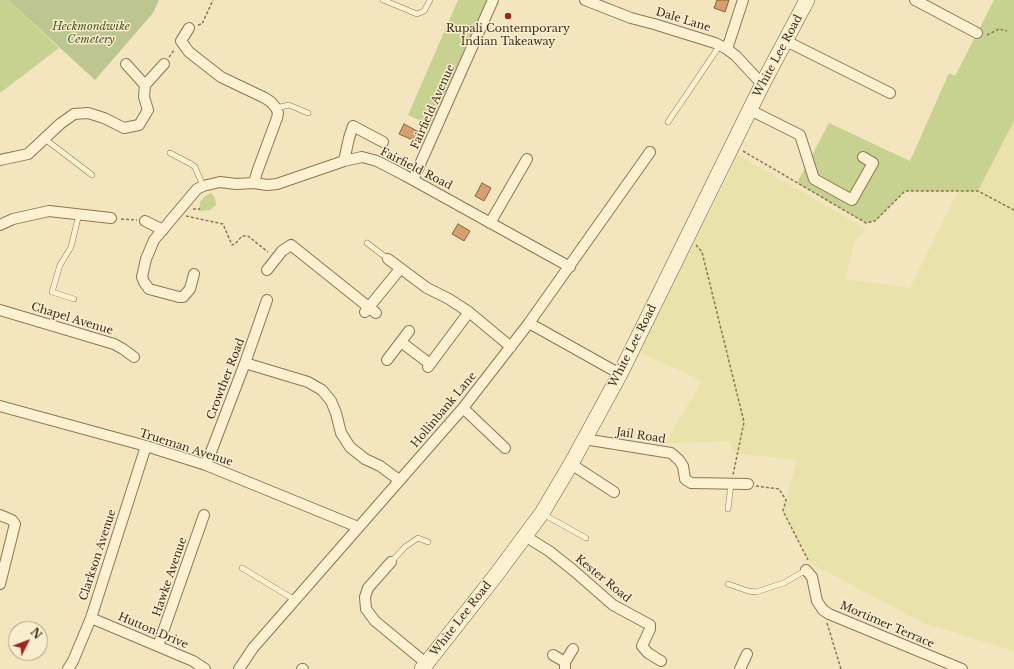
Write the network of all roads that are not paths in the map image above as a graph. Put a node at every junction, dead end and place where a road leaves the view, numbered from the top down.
1 (383, 0) edge
2 (430, 0) edge
3 (493, 0) edge
4 (588, 0) edge
5 (743, 0) edge
6 (807, 0) edge
7 (915, 0) edge
8 (189, 28) road end
9 (977, 33) road end
10 (786, 41) junction
11 (723, 47) junction
12 (126, 64) dead end
13 (164, 64) road end
14 (762, 84) junction
15 (145, 85) junction
16 (890, 93) dead end
17 (276, 108) junction
18 (750, 110) junction
19 (308, 113) dead end
20 (668, 122) dead end
21 (45, 139) junction
22 (383, 142) dead end
23 (170, 152) dead end
24 (650, 152) dead end
25 (863, 157) dead end
26 (527, 158) dead end
27 (0, 160) edge
28 (344, 161) junction
29 (92, 175) dead end
30 (414, 180) junction
31 (254, 183) junction
32 (203, 186) junction
33 (79, 214) junction
34 (111, 218) road end
35 (145, 221) road end
36 (490, 223) junction
37 (0, 225) edge
38 (163, 230) junction
39 (368, 243) dead end
40 (388, 259) joint
41 (570, 267) junction
42 (400, 269) junction
43 (266, 270) dead end
44 (194, 274) dead end
45 (74, 299) dead end
46 (267, 300) dead end
47 (0, 310) edge
48 (469, 312) junction
49 (529, 323) junction
50 (409, 331) dead end
51 (401, 342) junction
52 (511, 347) junction
53 (134, 357) dead end
54 (387, 360) dead end
55 (245, 363) junction
56 (620, 374) junction
57 (0, 406) edge
58 (463, 408) junction
59 (584, 439) junction
60 (146, 446) junction
61 (505, 448) dead end
62 (571, 464) junction
63 (206, 465) junction
64 (399, 480) junction
65 (731, 484) junction
66 (748, 484) road end
67 (614, 492) dead end
68 (728, 509) dead end
69 (542, 513) junction
70 (0, 515) edge
71 (204, 515) dead end
72 (358, 527) junction
73 (525, 536) junction
74 (586, 538) dead end
75 (428, 542) dead end
76 (391, 562) joint
77 (242, 568) dead end
78 (806, 570) joint
79 (0, 584) edge
80 (728, 584) dead end
81 (295, 600) junction
82 (91, 618) junction
83 (158, 646) junction
84 (573, 649) dead end
85 (747, 654) dead end
86 (553, 655) dead end
87 (661, 661) dead end
88 (565, 666) edge
89 (426, 667) edge
90 (68, 669) edge
91 (205, 669) edge
92 (239, 669) edge
93 (740, 669) edge
94 (962, 669) edge

1 - 2 lane
3 - 30 street, Fairfield Avenue
4 - 11 street, Dale Lane
5 - 11 street
6 - 10 main road, White Lee Road
7 - 9 street
8 - 17 street
10 - 14 main road, White Lee Road
10 - 16 street
11 - 14 street, Dale Lane
11 - 20 lane
12 - 15 street
13 - 15 street
14 - 18 main road, White Lee Road
15 - 21 street
17 - 19 lane
17 - 31 street
18 - 25 street
18 - 56 main road, White Lee Road
21 - 27 street
21 - 29 lane
22 - 28 street
23 - 32 lane
24 - 41 street, Hollinbank Lane
26 - 36 street
28 - 30 street, Fairfield Road
28 - 31 street, Fairfield Road
30 - 36 street, Fairfield Road
31 - 32 street, Fairfield Road
32 - 38 street, Fairfield Road
33 - 34 street
33 - 37 street
33 - 45 lane
35 - 38 street
36 - 41 street, Fairfield Road
38 - 44 street, Fairfield Road
39 - 40 lane
40 - 42 street
41 - 49 street, Hollinbank Lane
42 - 43 street
42 - 48 street
46 - 55 street, Crowther Road
47 - 53 street, Chapel Avenue
48 - 51 street
48 - 52 street
49 - 52 street, Hollinbank Lane
49 - 56 street
50 - 51 street
51 - 54 street
52 - 58 street, Hollinbank Lane
55 - 63 street, Crowther Road
55 - 64 street
56 - 59 main road, White Lee Road
57 - 60 street, Trueman Avenue
58 - 61 street
58 - 64 street, Hollinbank Lane
59 - 62 main road, White Lee Road
59 - 65 street, Jail Road
60 - 63 street, Trueman Avenue
60 - 82 street, Clarkson Avenue
62 - 67 street
62 - 69 main road, White Lee Road
63 - 72 street, Trueman Avenue
64 - 72 street, Hollinbank Lane
65 - 66 street, Jail Road
65 - 68 lane
69 - 73 main road, White Lee Road
69 - 74 lane
70 - 79 street
71 - 83 street, Hawke Avenue
72 - 81 street, Hollinbank Lane
73 - 87 street, Kester Road
73 - 89 main road, White Lee Road
75 - 76 lane
76 - 89 street
77 - 81 lane
78 - 80 lane
78 - 94 street, Mortimer Terrace
81 - 92 street, Hollinbank Lane
82 - 83 street, Hutton Drive
82 - 90 street, Clarkson Avenue
83 - 91 street, Hutton Drive
84 - 88 street
85 - 93 street
86 - 88 street

